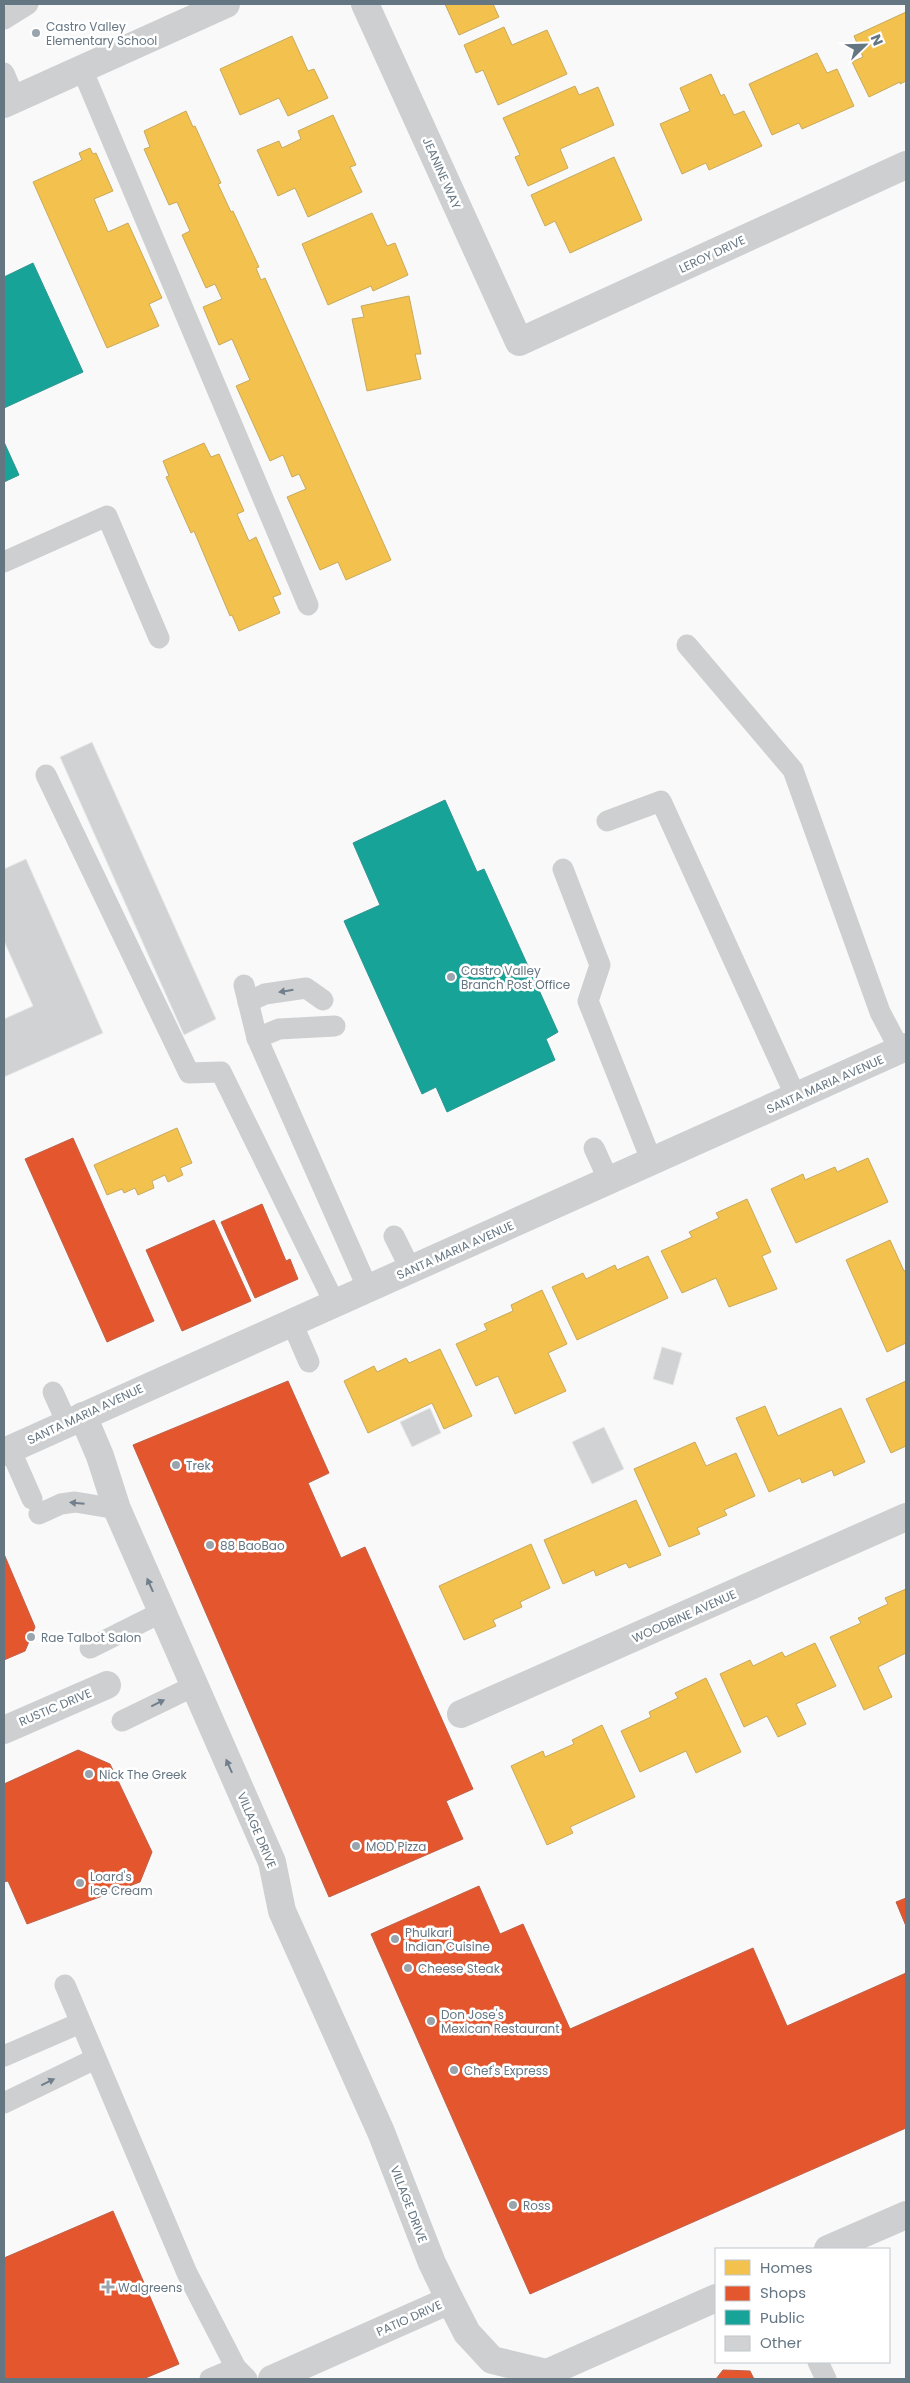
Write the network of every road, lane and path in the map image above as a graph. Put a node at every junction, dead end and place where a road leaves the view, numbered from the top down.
1 (28, 4) edge
2 (365, 4) edge
3 (210, 7) edge
4 (4, 19) edge
5 (82, 69) junction
6 (4, 73) edge
7 (10, 102) edge
8 (906, 165) edge
9 (519, 342) joint
10 (4, 562) edge
11 (308, 605) dead end
12 (159, 638) dead end
13 (687, 645) dead end
14 (46, 775) dead end
15 (607, 821) dead end
16 (563, 869) dead end
17 (323, 1000) dead end
18 (335, 1026) dead end
19 (258, 1038) junction
20 (904, 1054) edge
21 (796, 1097) junction
22 (594, 1148) dead end
23 (652, 1162) junction
24 (609, 1181) junction
25 (394, 1236) dead end
26 (411, 1270) junction
27 (368, 1289) junction
28 (335, 1304) junction
29 (292, 1323) junction
30 (309, 1362) dead end
31 (53, 1392) dead end
32 (75, 1420) junction
33 (7, 1450) edge
34 (117, 1509) junction
35 (906, 1517) edge
36 (162, 1612) junction
37 (90, 1648) dead end
38 (107, 1685) dead end
39 (194, 1686) junction
40 (462, 1714) dead end
41 (122, 1721) dead end
42 (4, 1730) edge
43 (65, 1986) dead end
44 (80, 2023) junction
45 (4, 2056) edge
46 (95, 2059) junction
47 (4, 2103) edge
48 (906, 2215) edge
49 (830, 2248) edge
50 (715, 2298) edge
51 (450, 2300) junction
52 (818, 2363) edge
53 (242, 2374) edge
54 (210, 2379) edge
55 (272, 2379) edge
56 (826, 2379) edge

1 - 4 lane
2 - 9 street, JEANINE WAY
3 - 5 street
5 - 7 street
5 - 11 lane
6 - 7 lane
8 - 9 street, LEROY DRIVE
10 - 12 lane
13 - 20 lane
14 - 28 lane
15 - 21 lane
16 - 23 lane
17 -> 19 lane
18 - 19 lane
19 - 27 lane
20 - 21 street, SANTA MARIA AVENUE
21 - 23 street, SANTA MARIA AVENUE
22 - 24 lane
23 - 24 street, SANTA MARIA AVENUE
24 - 26 street, SANTA MARIA AVENUE
25 - 26 lane
26 - 27 street, SANTA MARIA AVENUE
27 - 28 street, SANTA MARIA AVENUE
28 - 29 street, SANTA MARIA AVENUE
29 - 30 lane
29 - 32 street, SANTA MARIA AVENUE
31 - 32 lane
32 - 33 street, SANTA MARIA AVENUE
32 - 34 street, VILLAGE DRIVE
34 -> 33 lane
36 -> 34 street, VILLAGE DRIVE
35 - 40 street, WOODBINE AVENUE
36 - 37 lane
36 - 39 street, VILLAGE DRIVE
38 - 42 street, RUSTIC DRIVE
41 -> 39 lane
51 -> 39 street, VILLAGE DRIVE
43 - 44 lane
44 - 45 lane
44 - 46 lane
47 -> 46 lane
46 - 53 lane
48 - 49 street
50 - 51 street, PATIO DRIVE
51 - 55 street, PATIO DRIVE
52 - 56 lane
53 - 54 lane

